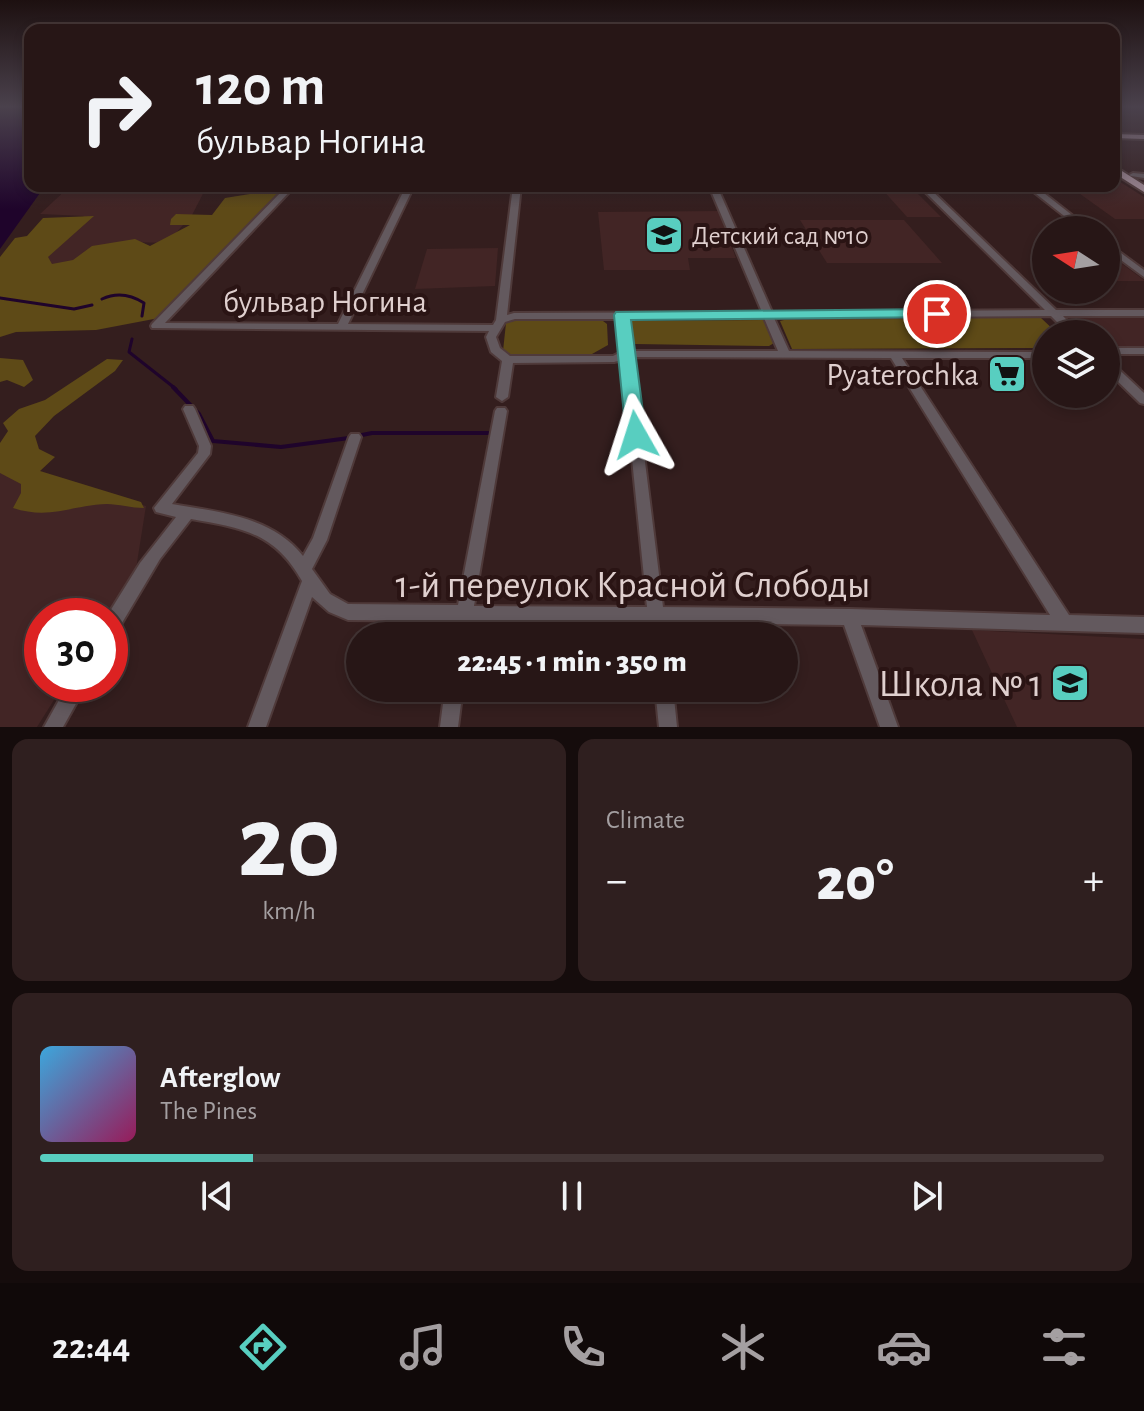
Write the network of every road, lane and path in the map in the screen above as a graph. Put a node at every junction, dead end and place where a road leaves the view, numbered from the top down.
1 (1120, 169) edge
2 (1120, 171) edge
3 (1133, 175) junction
4 (1144, 176) edge
5 (1144, 183) edge
6 (1144, 189) edge
7 (285, 192) edge
8 (407, 192) edge
9 (516, 192) edge
10 (716, 192) edge
11 (929, 192) edge
12 (1038, 192) edge
13 (1069, 216) edge
14 (1120, 256) edge
15 (1144, 274) edge
16 (1054, 313) junction
17 (1144, 313) edge
18 (622, 315) junction
19 (768, 315) junction
20 (1061, 320) edge
21 (498, 324) junction
22 (342, 326) junction
23 (1120, 351) edge
24 (1144, 351) edge
25 (627, 354) junction
26 (785, 354) junction
27 (895, 355) junction
28 (1032, 355) edge
29 (508, 360) junction
30 (1120, 377) edge
31 (1144, 400) edge
32 (189, 409) dead end
33 (355, 437) dead end
34 (187, 514) junction
35 (306, 576) junction
36 (127, 598) edge
37 (464, 615) junction
38 (656, 615) junction
39 (850, 617) junction
40 (463, 622) edge
41 (657, 622) edge
42 (1064, 622) junction
43 (1144, 625) edge
44 (68, 702) edge
45 (452, 702) edge
46 (665, 702) edge
47 (53, 727) edge
48 (257, 727) edge
49 (449, 727) edge
50 (668, 727) edge
51 (889, 727) edge

1 - 3 main road
2 - 6 main road
3 - 4 street
3 - 5 main road
7 - 22 street, бульвар Ногина
8 - 22 street
9 - 21 street
10 - 19 street
11 - 16 street
12 - 13 street
14 - 15 street
16 - 17 street
16 - 19 street
16 - 20 street
18 - 19 street
18 - 21 street, бульвар Ногина
18 - 25 street
19 - 26 street
21 - 22 street, бульвар Ногина
21 - 29 street
23 - 24 street
25 - 26 street
25 - 29 street
25 - 38 street
26 - 27 street
27 - 28 street
27 - 42 street
29 - 37 street
30 - 31 street
32 - 34 street, 1-й переулок Красной Слободы
33 - 35 street
34 - 35 street, 1-й переулок Красной Слободы
34 - 36 street
35 - 37 street, 1-й переулок Красной Слободы
35 - 48 street
37 - 38 street, 1-й переулок Красной Слободы
37 - 40 street
38 - 39 street, 1-й переулок Красной Слободы
38 - 41 street
39 - 42 street, 1-й переулок Красной Слободы
39 - 51 street
42 - 43 street, 1-й переулок Красной Слободы
44 - 47 street
45 - 49 street
46 - 50 street

